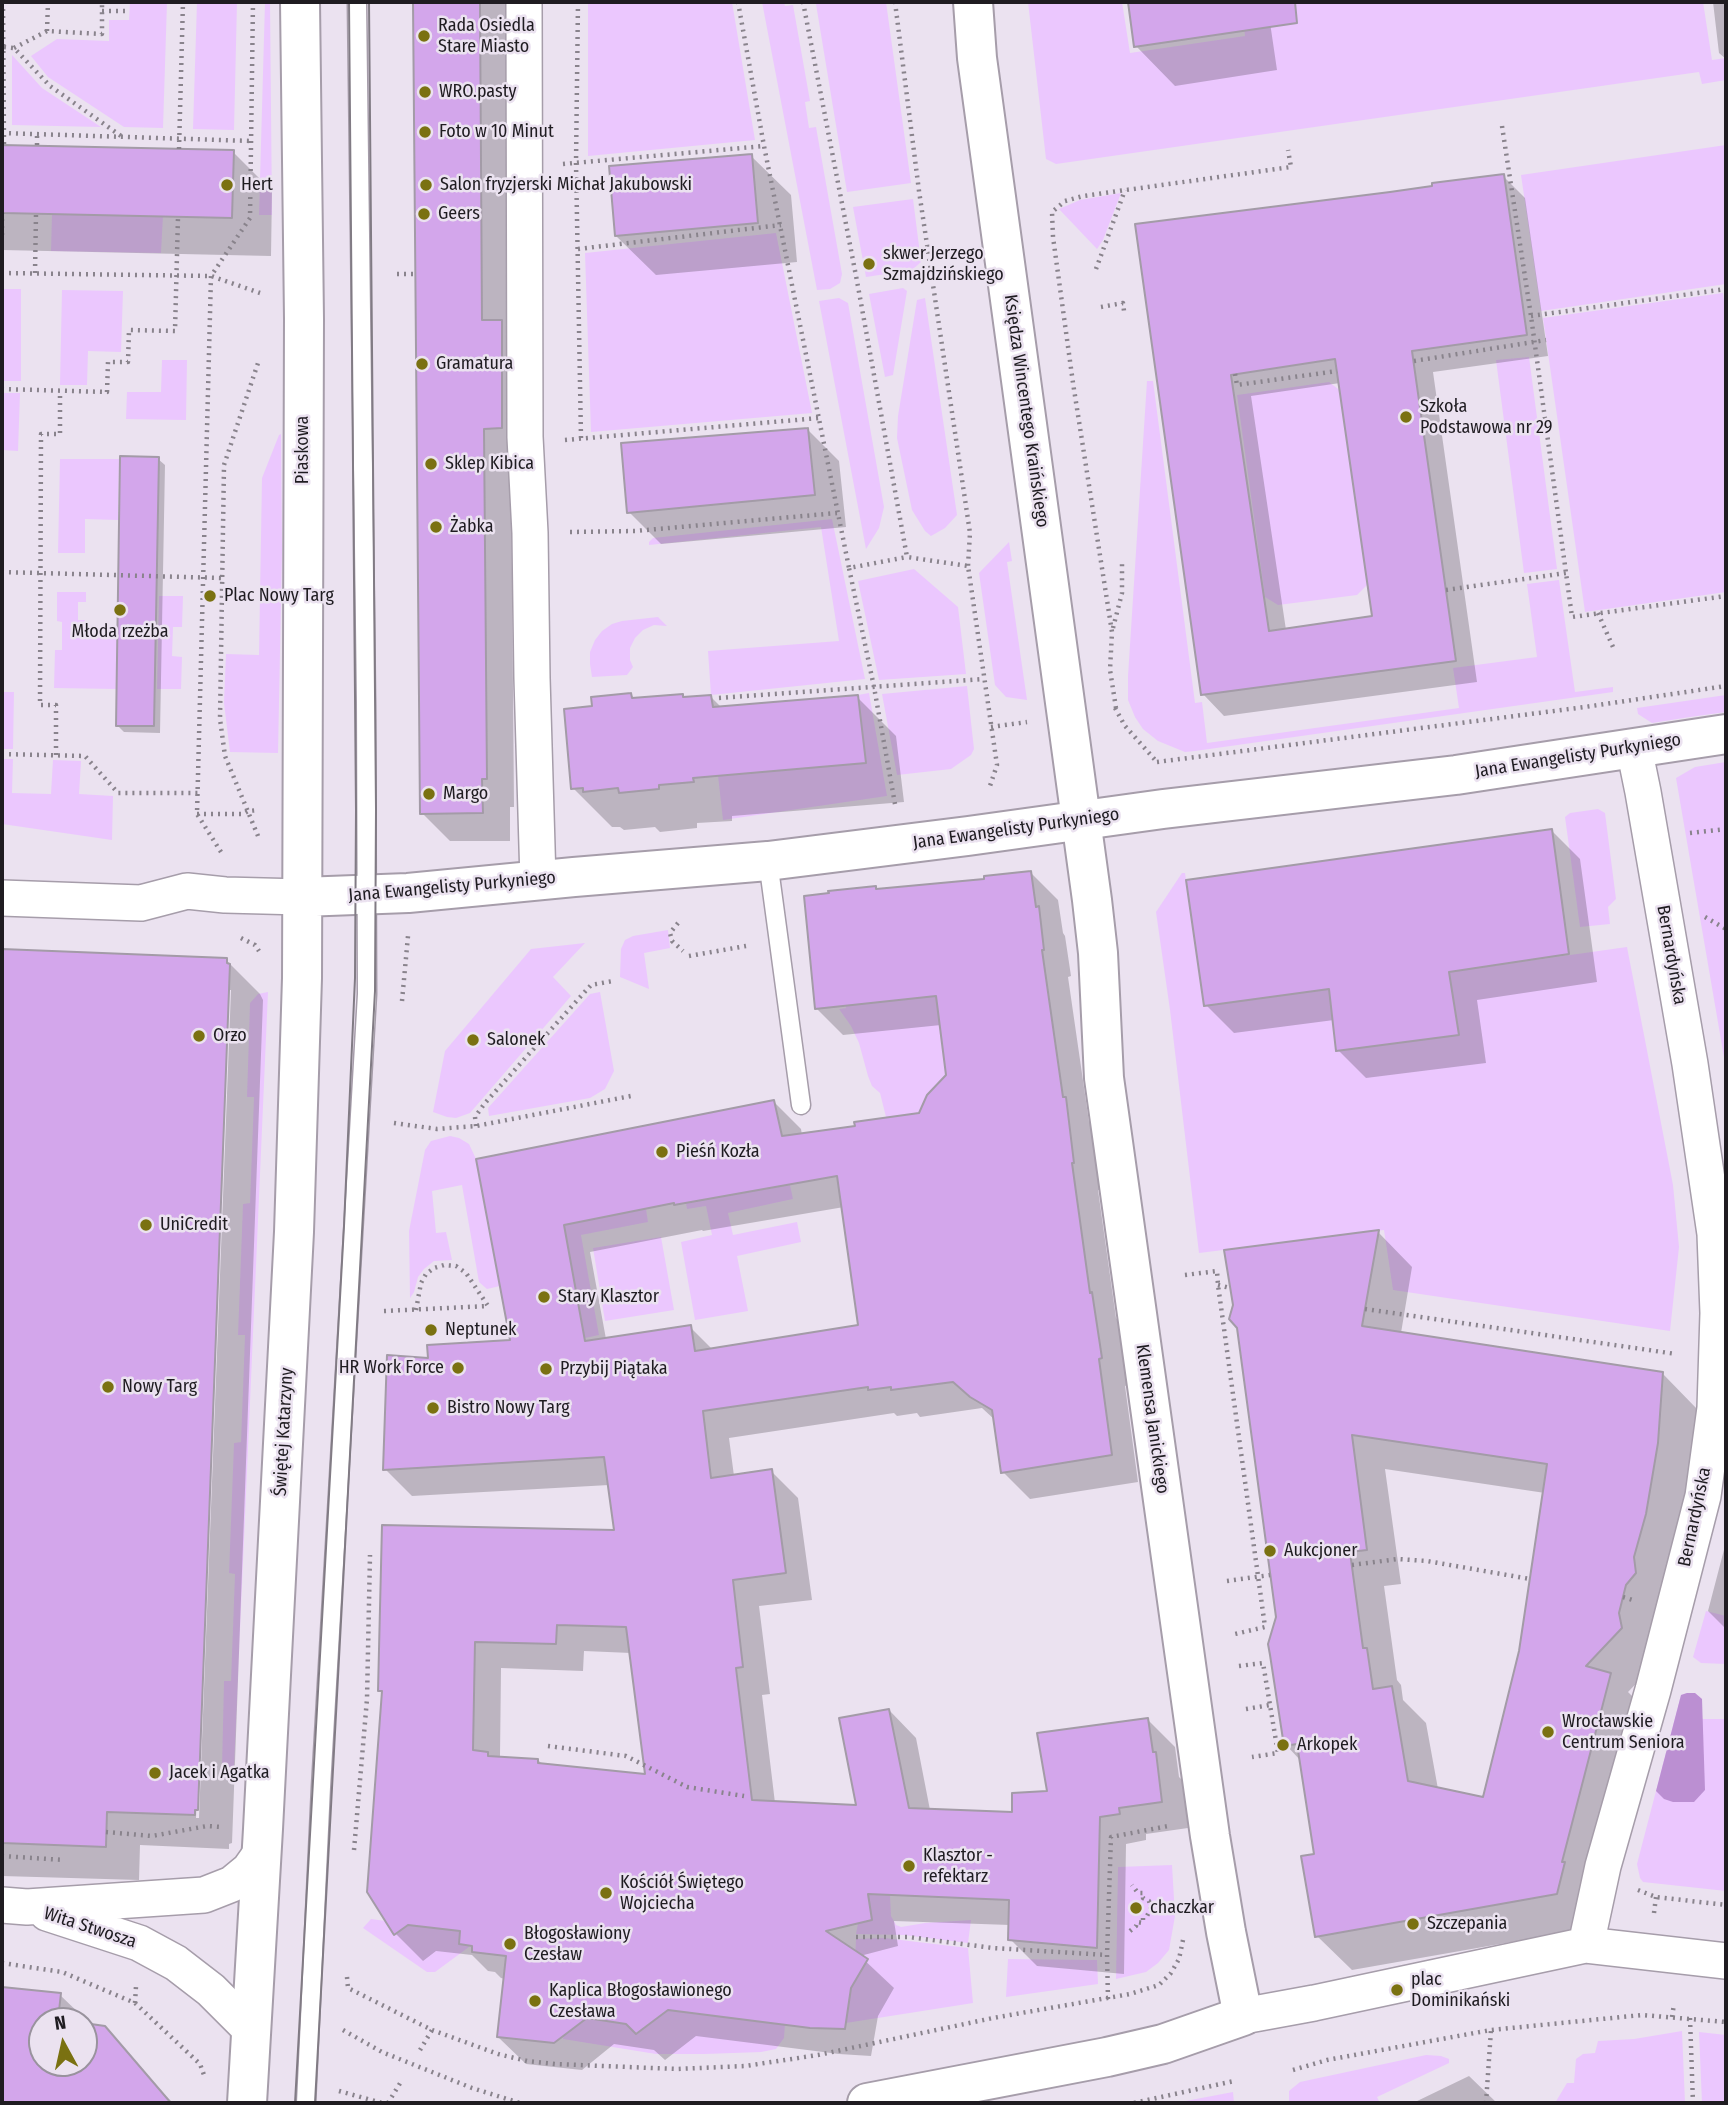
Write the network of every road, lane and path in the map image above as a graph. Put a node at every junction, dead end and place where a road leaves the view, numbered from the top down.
1 (48, 2) edge
2 (102, 2) edge
3 (183, 2) edge
4 (253, 2) edge
5 (300, 2) edge
6 (357, 2) edge
7 (524, 2) edge
8 (578, 2) edge
9 (738, 2) edge
10 (803, 2) edge
11 (895, 2) edge
12 (973, 2) edge
13 (3, 5) edge
14 (102, 11) junction
15 (127, 11) dead end
16 (47, 31) junction
17 (4, 47) junction
18 (14, 48) junction
19 (1502, 126) dead end
20 (3, 133) edge
21 (37, 134) junction
22 (122, 136) junction
23 (179, 138) junction
24 (252, 141) junction
25 (4, 145) edge
26 (37, 145) dead end
27 (764, 146) junction
28 (179, 149) dead end
29 (1288, 150) dead end
30 (576, 163) junction
31 (524, 168) junction
32 (1125, 190) junction
33 (2, 213) edge
34 (36, 214) dead end
35 (178, 217) dead end
36 (781, 225) junction
37 (2, 235) edge
38 (578, 249) junction
39 (1096, 269) dead end
40 (2, 273) edge
41 (35, 273) junction
42 (397, 274) dead end
43 (415, 274) dead end
44 (176, 275) junction
45 (211, 276) junction
46 (1726, 289) edge
47 (267, 295) dead end
48 (1101, 307) dead end
49 (1124, 311) dead end
50 (1531, 316) junction
51 (1546, 340) dead end
52 (1534, 342) junction
53 (1414, 360) dead end
54 (1337, 371) dead end
55 (1236, 374) dead end
56 (2, 389) edge
57 (60, 391) junction
58 (819, 418) junction
59 (581, 438) junction
60 (553, 441) dead end
61 (225, 465) dead end
62 (837, 513) junction
63 (530, 533) junction
64 (907, 557) junction
65 (1122, 562) dead end
66 (968, 566) junction
67 (849, 568) junction
68 (2, 572) edge
69 (40, 573) junction
70 (1566, 573) junction
71 (203, 577) junction
72 (222, 578) junction
73 (1446, 590) dead end
74 (1726, 596) edge
75 (1598, 613) junction
76 (1112, 632) junction
77 (1613, 647) dead end
78 (984, 678) junction
79 (1726, 686) edge
80 (874, 687) junction
81 (719, 698) dead end
82 (1116, 708) junction
83 (1107, 710) dead end
84 (1034, 721) dead end
85 (991, 727) junction
86 (1726, 734) edge
87 (1634, 748) junction
88 (2, 754) edge
89 (55, 755) junction
90 (1157, 761) junction
91 (1159, 772) dead end
92 (198, 793) junction
93 (991, 798) dead end
94 (896, 809) dead end
95 (268, 810) dead end
96 (248, 811) junction
97 (197, 814) junction
98 (1081, 820) junction
99 (1726, 830) edge
100 (1686, 833) dead end
101 (226, 860) dead end
102 (768, 861) junction
103 (538, 880) junction
104 (367, 895) junction
105 (287, 897) junction
106 (2, 898) edge
107 (678, 923) dead end
108 (779, 941) junction
109 (683, 951) dead end
110 (689, 956) dead end
111 (613, 981) dead end
112 (631, 1096) dead end
113 (801, 1105) dead end
114 (394, 1122) dead end
115 (476, 1126) junction
116 (1185, 1275) dead end
117 (1219, 1285) junction
118 (1230, 1287) dead end
119 (1365, 1308) dead end
120 (416, 1310) junction
121 (383, 1322) dead end
122 (1676, 1354) dead end
123 (370, 1545) dead end
124 (1352, 1565) dead end
125 (1270, 1575) dead end
126 (1258, 1577) junction
127 (1530, 1578) dead end
128 (1227, 1581) dead end
129 (1235, 1634) dead end
130 (1239, 1666) dead end
131 (1270, 1705) junction
132 (1246, 1709) dead end
133 (548, 1746) dead end
134 (1252, 1757) dead end
135 (744, 1796) dead end
136 (1169, 1826) dead end
137 (227, 1828) dead end
138 (106, 1832) dead end
139 (261, 1853) junction
140 (353, 1861) dead end
141 (1132, 1885) dead end
142 (1656, 1897) dead end
143 (1726, 1905) edge
144 (14, 1906) edge
145 (1151, 1908) junction
146 (1184, 1910) dead end
147 (1130, 1931) dead end
148 (856, 1937) dead end
149 (1183, 1940) dead end
150 (1586, 1945) junction
151 (1107, 1955) junction
152 (1726, 1961) edge
153 (2, 1963) edge
154 (346, 1965) dead end
155 (1108, 1999) junction
156 (1674, 2004) dead end
157 (311, 2008) junction
158 (1243, 2016) junction
159 (1672, 2017) junction
160 (1690, 2018) junction
161 (1726, 2022) edge
162 (250, 2029) junction
163 (432, 2030) junction
164 (1491, 2030) junction
165 (420, 2050) dead end
166 (1293, 2070) dead end
167 (205, 2080) dead end
168 (402, 2080) dead end
169 (1234, 2081) dead end
170 (330, 2088) dead end
171 (247, 2103) edge
172 (306, 2103) edge
173 (382, 2103) edge
174 (388, 2103) edge
175 (520, 2103) edge
176 (867, 2103) edge
177 (1134, 2103) edge
178 (1486, 2103) edge
179 (1693, 2103) edge

1 - 16 path
2 - 14 path
3 - 23 path
4 - 24 path
5 - 105 street, Piaskowa
6 - 104 lane
7 - 31 street
8 - 30 path
9 - 27 path
10 - 64 path
11 - 66 path
12 - 98 street, Księdza Wincentego Kraińskiego
13 - 17 path
14 - 15 path
14 - 16 path
16 - 18 path
17 - 18 path
17 - 20 path
18 - 22 path
19 - 50 path
20 - 21 path
20 - 25 path
21 - 22 path
21 - 26 path
22 - 23 path
23 - 24 path
23 - 28 path
24 - 45 path
27 - 30 path
27 - 36 path
29 - 32 path
30 - 31 path
30 - 38 path
31 - 63 street
32 - 39 path
32 - 76 path
33 - 37 path
34 - 41 path
35 - 44 path
36 - 38 path
36 - 58 path
38 - 59 path
40 - 41 path
41 - 44 path
42 - 43 path
44 - 45 path
44 - 57 path
45 - 47 path
45 - 71 path
46 - 50 path
48 - 49 path
50 - 52 path
51 - 52 path
52 - 53 path
52 - 70 path
54 - 55 path
56 - 57 path
57 - 69 path
58 - 59 path
58 - 62 path
59 - 60 path
61 - 72 path
62 - 63 path
62 - 67 path
63 - 103 street
64 - 66 path
64 - 67 path
65 - 76 path
66 - 78 path
67 - 80 path
68 - 69 path
69 - 71 path
69 - 89 path
70 - 73 path
70 - 75 path
71 - 72 path
71 - 92 path
72 - 96 path
74 - 75 path
75 - 77 path
76 - 82 path
78 - 80 path
78 - 85 path
79 - 90 path
80 - 81 path
80 - 94 path
82 - 83 path
82 - 90 path
84 - 85 path
85 - 93 path
86 - 87 street, Jana Ewangelisty Purkyniego
87 - 98 street, Jana Ewangelisty Purkyniego
87 - 150 street, Bernardyńska
88 - 89 path
89 - 92 path
90 - 91 path
92 - 97 path
95 - 96 path
96 - 97 path
96 - 105 path
97 - 101 path
98 - 102 street, Jana Ewangelisty Purkyniego
98 - 158 street, Klemensa Janickiego
99 - 100 path
102 - 103 street, Jana Ewangelisty Purkyniego
102 - 108 lane
103 - 104 street, Jana Ewangelisty Purkyniego
104 - 105 street, Jana Ewangelisty Purkyniego
104 - 157 lane
105 - 106 street
105 - 139 street, Świętej Katarzyny
107 - 109 path
108 - 110 path
108 - 113 lane
111 - 115 path
112 - 115 path
114 - 115 path
116 - 117 path
117 - 118 path
117 - 126 path
119 - 122 path
120 - 120 path
120 - 121 path
123 - 140 path
124 - 127 path
125 - 126 path
126 - 128 path
126 - 129 path
130 - 131 path
131 - 132 path
131 - 134 path
133 - 135 path
136 - 151 path
137 - 138 path
139 - 144 street, Wita Stwosza
139 - 162 street, Świętej Katarzyny
141 - 145 path
142 - 143 path
144 - 162 street, Wita Stwosza
145 - 146 path
145 - 147 path
148 - 151 path
149 - 155 path
150 - 152 street
150 - 158 street
151 - 155 path
153 - 167 path
154 - 163 path
155 - 163 path
156 - 159 path
157 - 172 lane
157 - 175 path
158 - 176 street
159 - 160 path
159 - 164 path
160 - 161 path
160 - 179 path
162 - 171 street, Świętej Katarzyny
163 - 165 path
164 - 166 path
164 - 178 path
168 - 174 path
169 - 177 path
170 - 173 path

